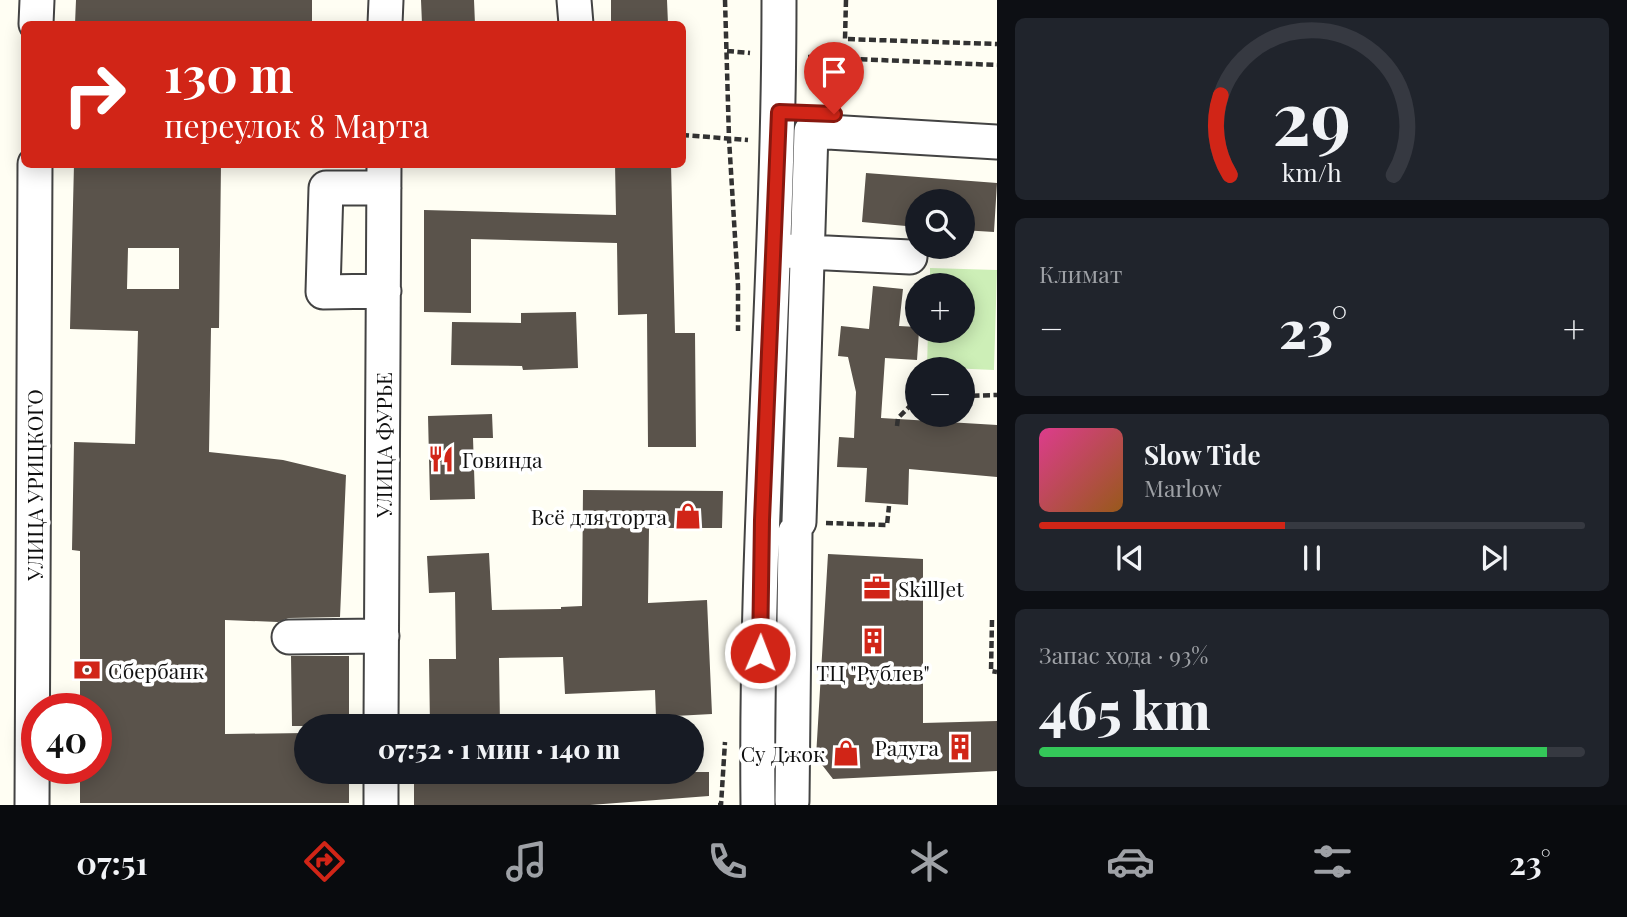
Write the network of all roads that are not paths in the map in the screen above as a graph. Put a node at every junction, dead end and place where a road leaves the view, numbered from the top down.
1 (37, 0) edge
2 (386, 0) edge
3 (574, 0) edge
4 (779, 0) edge
5 (36, 21) edge
6 (386, 21) edge
7 (576, 21) edge
8 (997, 118) edge
9 (778, 128) junction
10 (997, 142) edge
11 (35, 168) edge
12 (384, 176) edge
13 (773, 250) junction
14 (808, 252) junction
15 (905, 257) edge
16 (384, 291) junction
17 (382, 636) junction
18 (289, 637) dead end
19 (381, 714) edge
20 (381, 784) edge
21 (792, 801) dead end
22 (32, 805) edge
23 (381, 805) edge
24 (758, 805) edge

1 - 5 street
2 - 6 street
3 - 7 street
4 - 9 street
8 - 9 street
9 - 13 street
10 - 14 street
11 - 22 street, УЛИЦА УРИЦКОГО
12 - 16 street, УЛИЦА ФУРЬЕ
12 - 16 street
13 - 14 street
13 - 24 street
14 - 15 street
14 - 21 street
16 - 17 street, УЛИЦА ФУРЬЕ
17 - 18 street
17 - 19 street, УЛИЦА ФУРЬЕ
20 - 23 street

